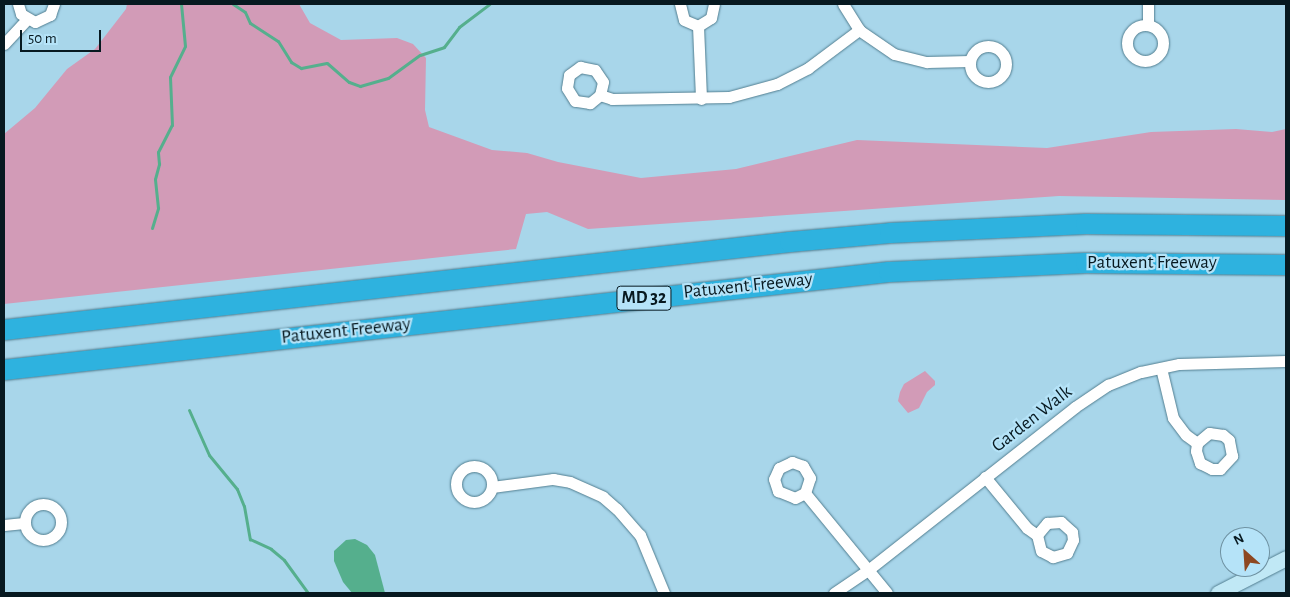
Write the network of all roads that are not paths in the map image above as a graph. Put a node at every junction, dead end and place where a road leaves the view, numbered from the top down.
1 (18, 4) edge
2 (54, 4) edge
3 (680, 4) edge
4 (714, 4) edge
5 (843, 4) edge
6 (1148, 4) edge
7 (26, 20) junction
8 (1148, 25) dead end
9 (698, 26) junction
10 (859, 30) junction
11 (4, 44) edge
12 (970, 62) dead end
13 (600, 95) dead end
14 (701, 99) junction
15 (1286, 226) edge
16 (1286, 265) edge
17 (4, 330) edge
18 (1286, 361) edge
19 (1161, 368) junction
20 (4, 370) edge
21 (1198, 443) dead end
22 (986, 477) junction
23 (492, 487) dead end
24 (806, 493) dead end
25 (24, 523) dead end
26 (4, 525) edge
27 (1038, 536) dead end
28 (1286, 558) edge
29 (868, 570) junction
30 (664, 593) edge
31 (834, 593) edge
32 (886, 593) edge
33 (1218, 593) edge

1 - 7 street
2 - 7 street
3 - 9 street
4 - 9 street
5 - 10 street
6 - 8 street
7 - 11 street
9 - 14 street
10 - 12 street
10 - 14 street
13 - 14 street
15 - 17 highway, Patuxent Freeway / MD 32
16 - 20 highway, Patuxent Freeway / MD 32
18 - 19 street, Garden Walk
19 - 21 street
19 - 22 street, Garden Walk
22 - 27 street
22 - 29 street, Garden Walk
23 - 30 street
24 - 29 street
25 - 26 street
28 - 33 main road
29 - 31 street, Garden Walk
29 - 32 street

